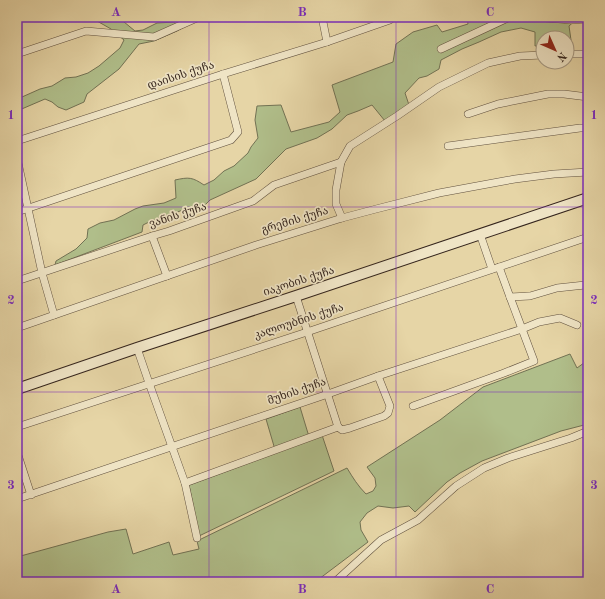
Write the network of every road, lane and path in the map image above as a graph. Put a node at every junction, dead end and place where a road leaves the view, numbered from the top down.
1 (199, 17) edge
2 (322, 17) edge
3 (392, 17) edge
4 (510, 17) edge
5 (532, 17) edge
6 (588, 19) edge
7 (327, 42) junction
8 (441, 49) dead end
9 (17, 54) edge
10 (575, 54) edge
11 (588, 54) edge
12 (535, 55) edge
13 (223, 74) junction
14 (588, 97) edge
15 (468, 114) dead end
16 (588, 128) edge
17 (17, 141) edge
18 (448, 146) dead end
19 (17, 158) edge
20 (341, 162) junction
21 (588, 172) edge
22 (588, 198) edge
23 (28, 208) junction
24 (17, 212) edge
25 (342, 218) junction
26 (480, 234) junction
27 (152, 236) junction
28 (588, 237) edge
29 (495, 268) junction
30 (42, 273) junction
31 (167, 276) junction
32 (17, 281) edge
33 (585, 285) dead end
34 (296, 296) junction
35 (510, 297) junction
36 (54, 315) junction
37 (577, 325) dead end
38 (17, 328) edge
39 (522, 329) junction
40 (307, 332) junction
41 (138, 348) junction
42 (378, 376) junction
43 (149, 383) junction
44 (17, 389) edge
45 (328, 394) junction
46 (413, 406) dead end
47 (17, 427) edge
48 (338, 427) junction
49 (588, 431) edge
50 (172, 446) junction
51 (17, 452) edge
52 (185, 483) junction
53 (31, 494) junction
54 (17, 499) edge
55 (197, 538) dead end
56 (333, 582) edge

1 - 9 street
2 - 7 street
3 - 7 street, დაისის ქუჩა
4 - 8 street
5 - 6 street
7 - 13 street, დაისის ქუჩა
10 - 11 street
12 - 20 street
13 - 17 street, დაისის ქუჩა
13 - 23 street
14 - 15 street
16 - 18 street
19 - 23 street
20 - 25 street
20 - 27 street, ვანის ქუჩა
21 - 25 street, გრემის ქუჩა
22 - 26 street, იაკობის ქუჩა
23 - 24 street
23 - 30 street
25 - 31 street, გრემის ქუჩა
26 - 29 street
26 - 34 street, იაკობის ქუჩა
27 - 30 street, ვანის ქუჩა
27 - 31 street
28 - 29 street, კალოუბნის ქუჩა
29 - 35 street
29 - 40 street, კალოუბნის ქუჩა
30 - 32 street, ვანის ქუჩა
30 - 36 street
31 - 36 street, გრემის ქუჩა
33 - 35 street
34 - 40 street
34 - 41 street, იაკობის ქუჩა
35 - 39 street
36 - 38 street, გრემის ქუჩა
37 - 39 street, მუხის ქუჩა
39 - 42 street, მუხის ქუჩა
39 - 46 street
40 - 43 street, კალოუბნის ქუჩა
40 - 45 street
41 - 43 street
41 - 44 street, იაკობის ქუჩა
42 - 45 street, მუხის ქუჩა
42 - 48 street
43 - 47 street, კალოუბნის ქუჩა
43 - 50 street
45 - 48 street
45 - 50 street, მუხის ქუჩა
48 - 52 street
49 - 56 street
50 - 52 street
50 - 53 street, მუხის ქუჩა
51 - 53 street
52 - 55 street
53 - 54 street, მუხის ქუჩა

